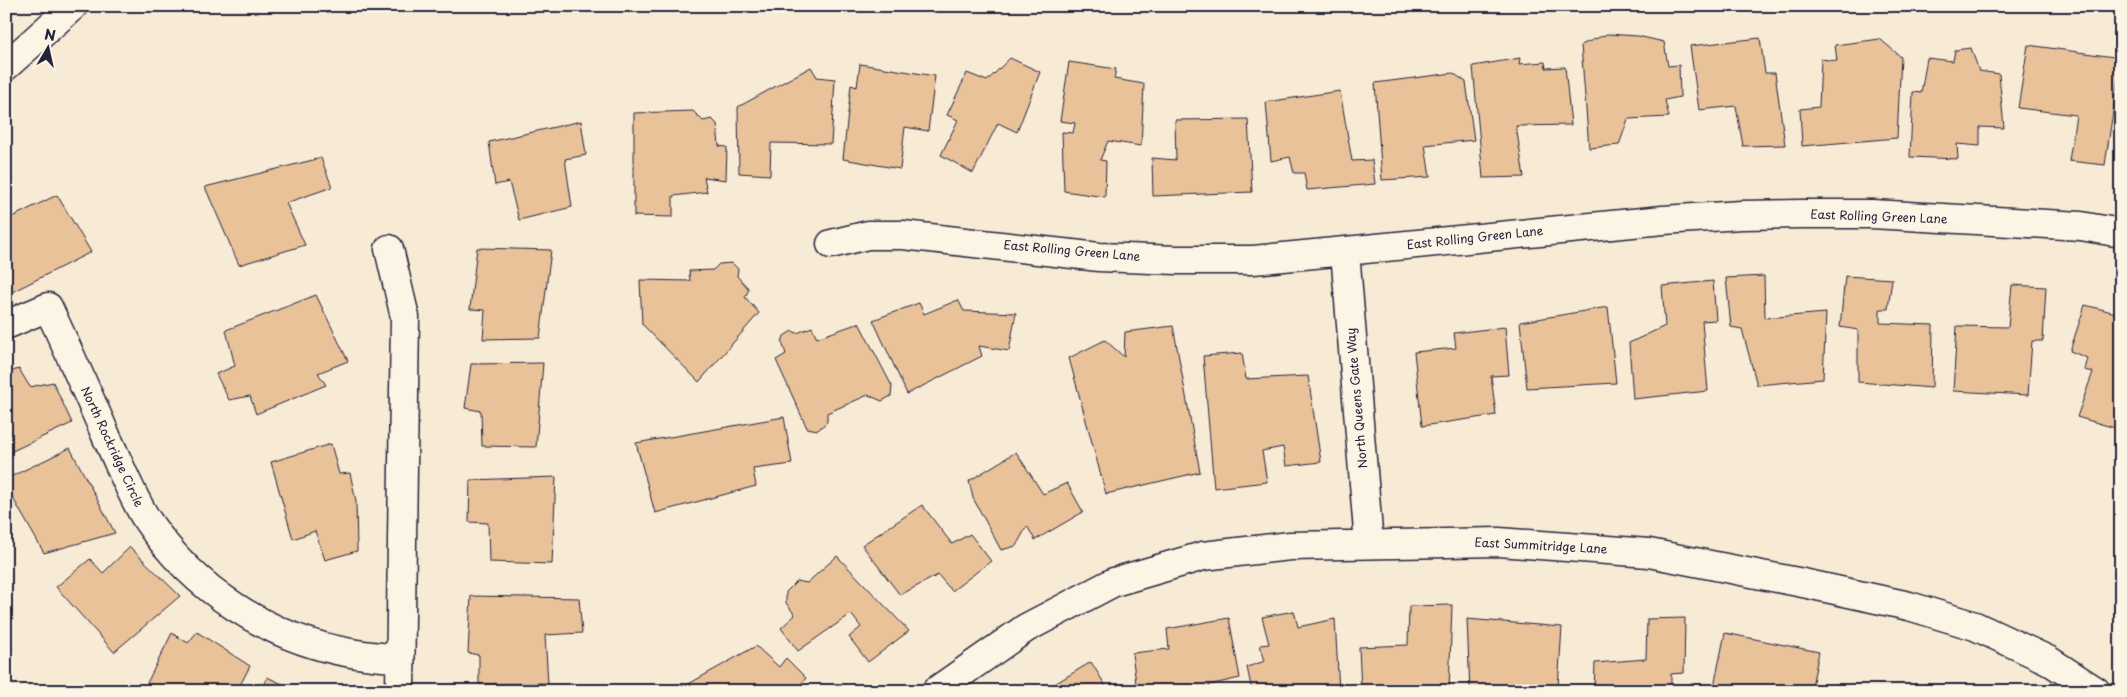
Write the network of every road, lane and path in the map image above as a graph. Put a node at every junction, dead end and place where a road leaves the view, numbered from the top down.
1 (74, 6) edge
2 (6, 66) edge
3 (2121, 233) edge
4 (831, 244) dead end
5 (389, 250) dead end
6 (1345, 252) junction
7 (6, 326) edge
8 (1369, 544) junction
9 (400, 659) junction
10 (400, 691) edge
11 (936, 691) edge
12 (2096, 691) edge

1 - 2 street
3 - 6 street, East Rolling Green Lane
4 - 6 street, East Rolling Green Lane
5 - 9 street
6 - 8 street, North Queens Gate Way
7 - 9 street, North Rockridge Circle
8 - 11 street, East Summitridge Lane
8 - 12 street, East Summitridge Lane
9 - 10 street

